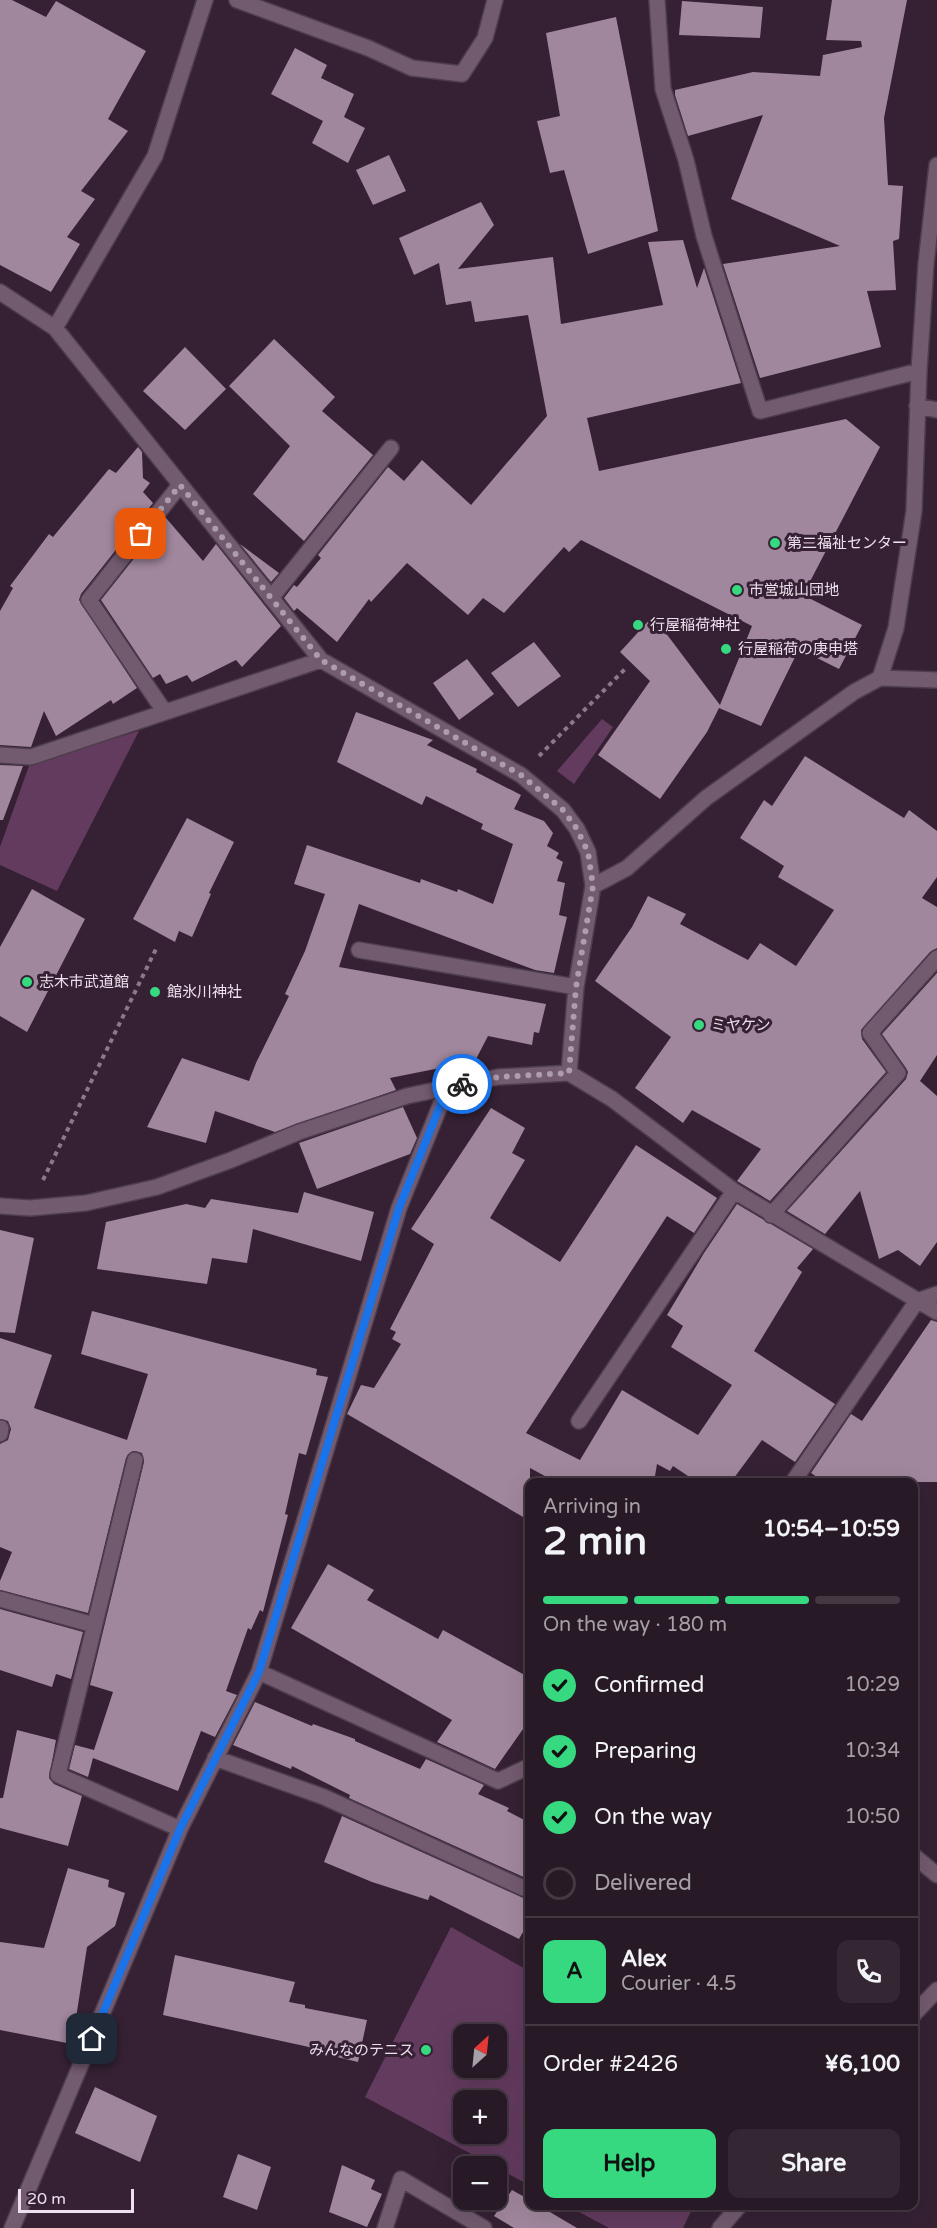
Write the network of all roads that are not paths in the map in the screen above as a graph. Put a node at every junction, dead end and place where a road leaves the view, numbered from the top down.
1 (205, 0) edge
2 (237, 0) edge
3 (495, 0) edge
4 (657, 0) edge
5 (936, 176) edge
6 (0, 292) edge
7 (55, 327) junction
8 (919, 371) junction
9 (917, 406) junction
10 (937, 410) edge
11 (391, 448) dead end
12 (180, 485) junction
13 (271, 598) junction
14 (321, 660) junction
15 (880, 678) junction
16 (937, 680) edge
17 (164, 711) junction
18 (0, 755) edge
19 (593, 886) junction
20 (359, 950) dead end
21 (937, 958) edge
22 (576, 987) junction
23 (569, 1073) junction
24 (448, 1086) junction
25 (734, 1191) junction
26 (0, 1206) edge
27 (771, 1215) junction
28 (937, 1294) edge
29 (917, 1301) junction
30 (937, 1312) edge
31 (579, 1421) dead end
32 (135, 1460) dead end
33 (796, 1478) edge
34 (0, 1599) edge
35 (94, 1625) junction
36 (259, 1672) junction
37 (215, 1758) junction
38 (525, 1768) edge
39 (180, 1829) junction
40 (918, 1859) edge
41 (937, 1875) edge
42 (525, 1889) edge
43 (937, 1990) edge
44 (918, 2010) edge
45 (736, 2210) edge
46 (12, 2228) edge
47 (385, 2228) edge
48 (484, 2228) edge
49 (720, 2228) edge

1 - 7 street
2 - 3 street
4 - 8 street
5 - 8 street
6 - 7 street
7 - 12 street
8 - 9 street
9 - 10 street
9 - 15 street
11 - 13 street
12 - 13 street
12 - 17 street
13 - 14 street
14 - 17 street
14 - 19 street
15 - 16 street
15 - 19 street
17 - 18 street
19 - 22 street
20 - 22 street
21 - 27 street
22 - 23 street
23 - 24 street
23 - 25 street
24 - 26 street
24 - 36 street
25 - 27 street
25 - 31 street
27 - 29 street
28 - 29 street
29 - 30 street
29 - 33 street
32 - 35 street
34 - 35 street
35 - 39 street
36 - 37 street
36 - 38 street
37 - 39 street
37 - 42 street
39 - 46 street
40 - 41 street
43 - 44 street
45 - 49 street
47 - 48 street

